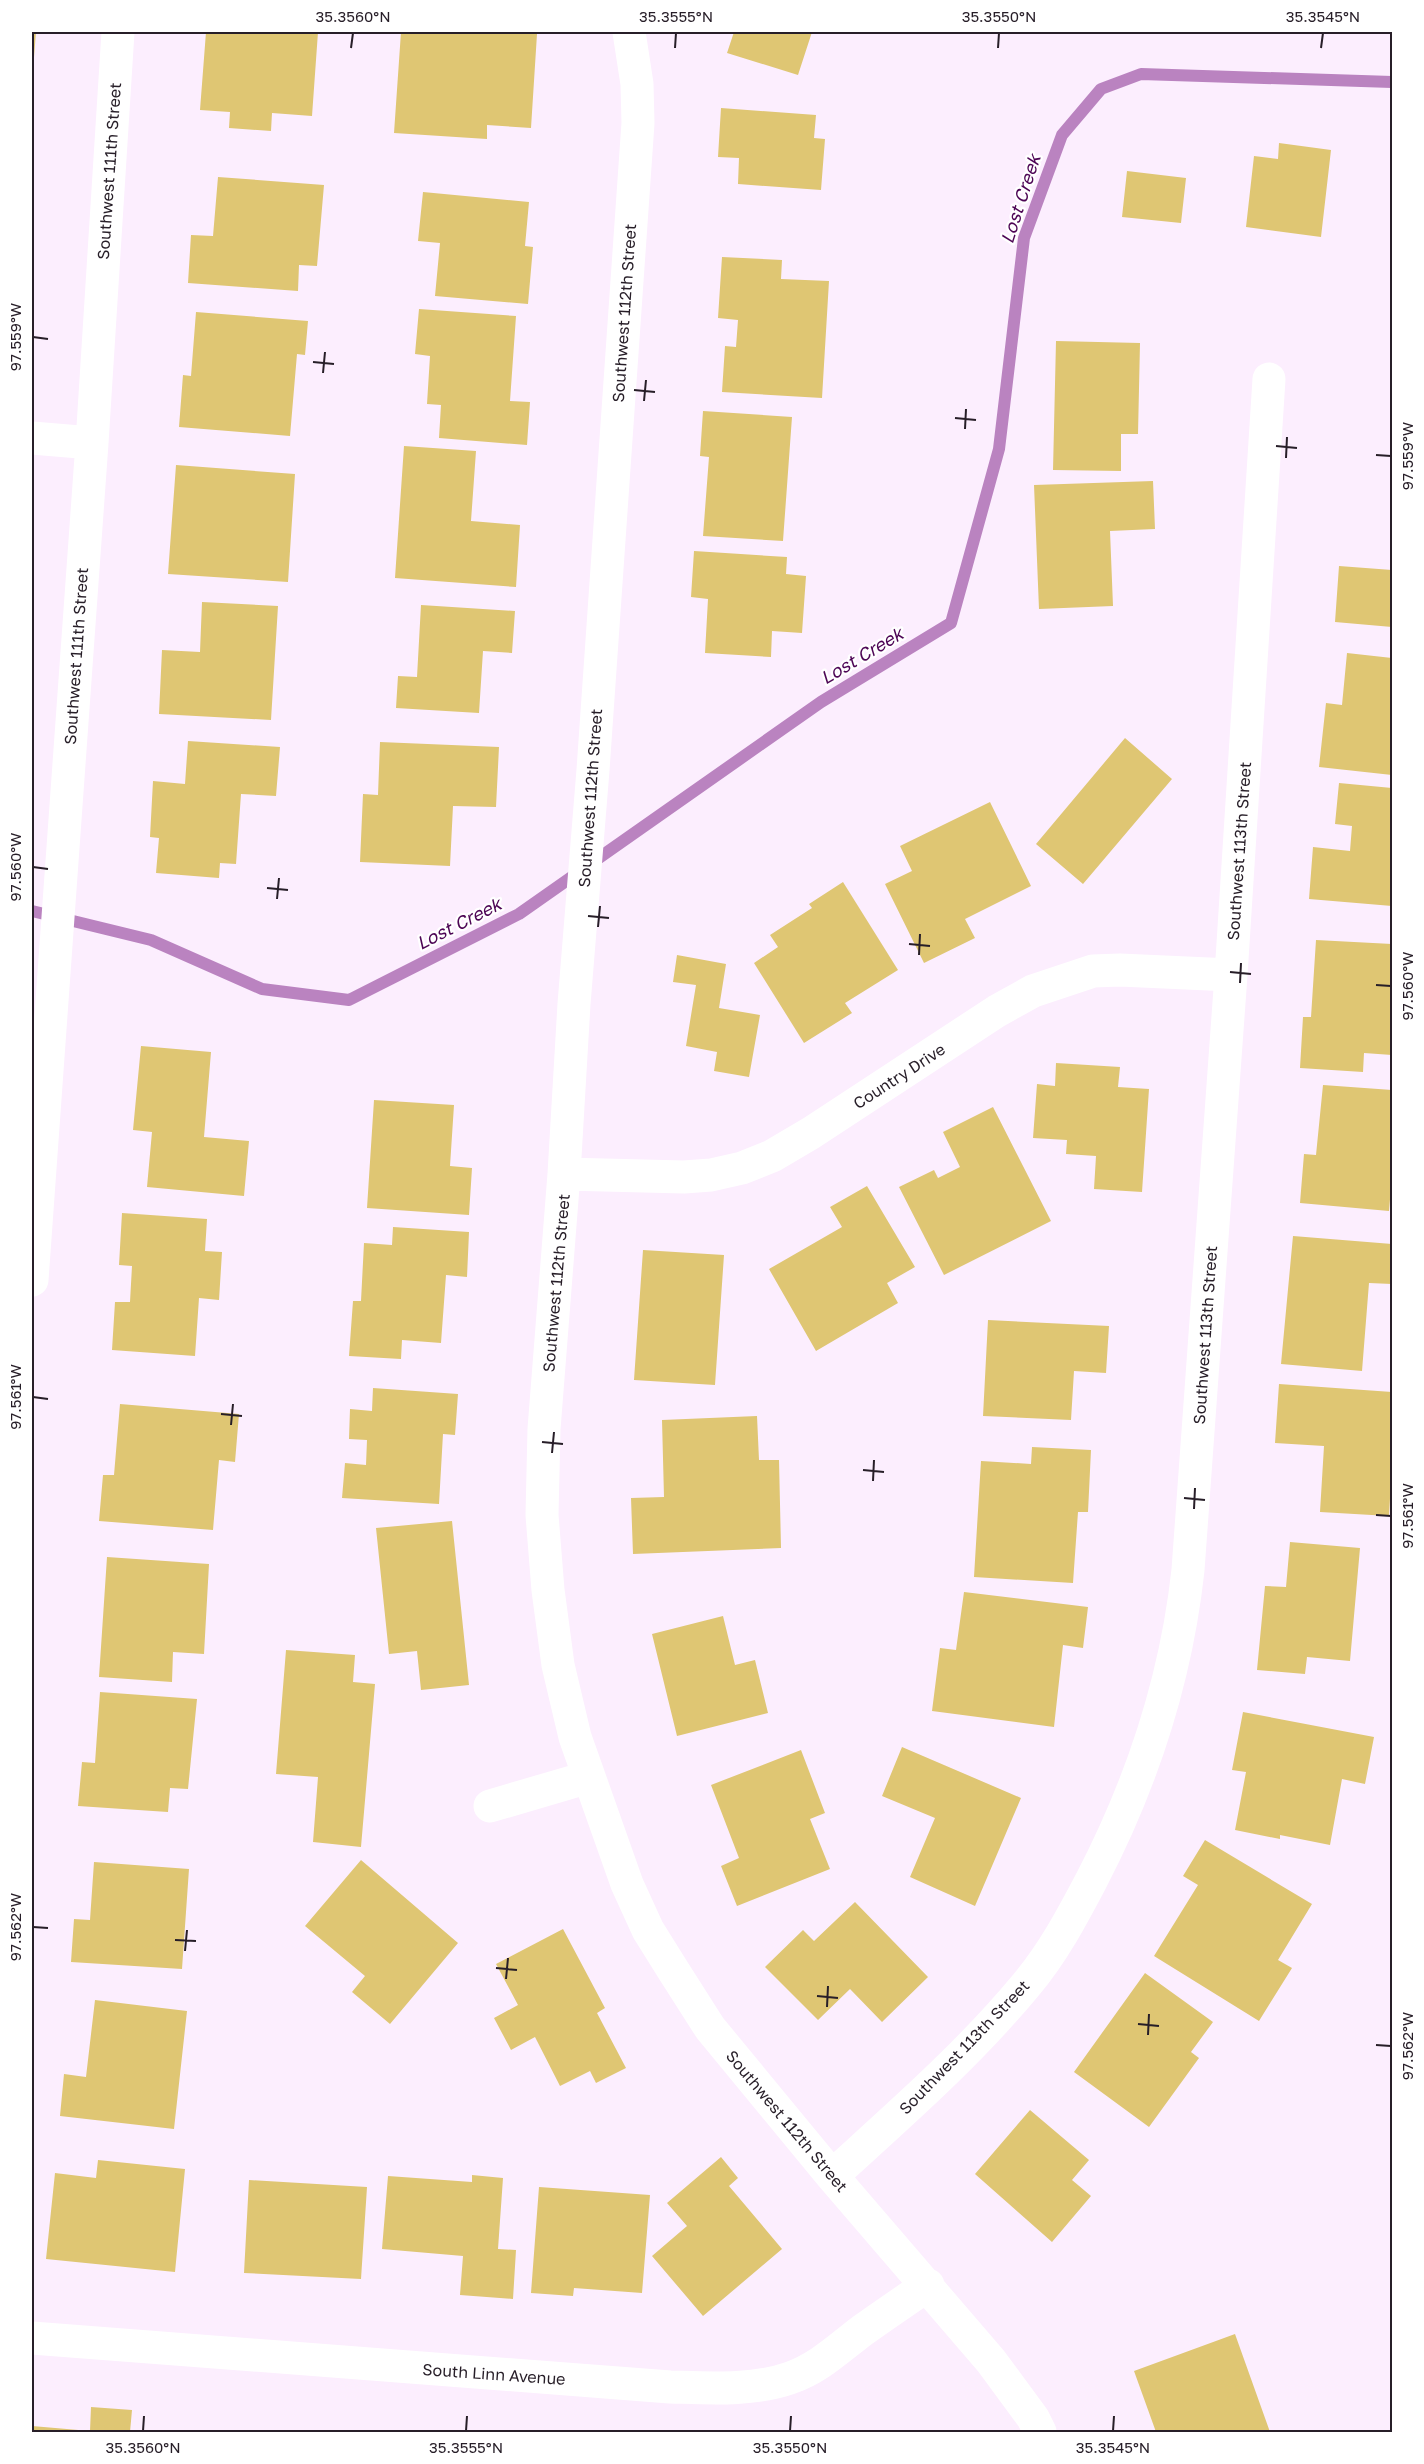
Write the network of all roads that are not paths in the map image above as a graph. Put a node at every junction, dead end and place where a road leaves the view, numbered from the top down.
1 (118, 32) edge
2 (629, 32) edge
3 (1269, 379) dead end
4 (32, 438) edge
5 (92, 443) junction
6 (1231, 975) junction
7 (43, 1033) edge
8 (36, 1142) edge
9 (564, 1174) junction
10 (32, 1280) edge
11 (589, 1777) junction
12 (490, 1806) dead end
13 (832, 2176) junction
14 (928, 2285) junction
15 (32, 2338) edge
16 (1040, 2433) edge

1 - 5 street, Southwest 111th Street
2 - 9 street, Southwest 112th Street
3 - 6 street, Southwest 113th Street
4 - 5 street
5 - 7 street, Southwest 111th Street
6 - 9 street, Country Drive
6 - 13 street, Southwest 113th Street
7 - 8 street, Southwest 111th Street
8 - 10 street, Southwest 111th Street
9 - 11 street, Southwest 112th Street
11 - 12 street
11 - 13 street, Southwest 112th Street
13 - 14 street, Southwest 112th Street
14 - 15 street, South Linn Avenue
14 - 16 street, Southwest 112th Street

